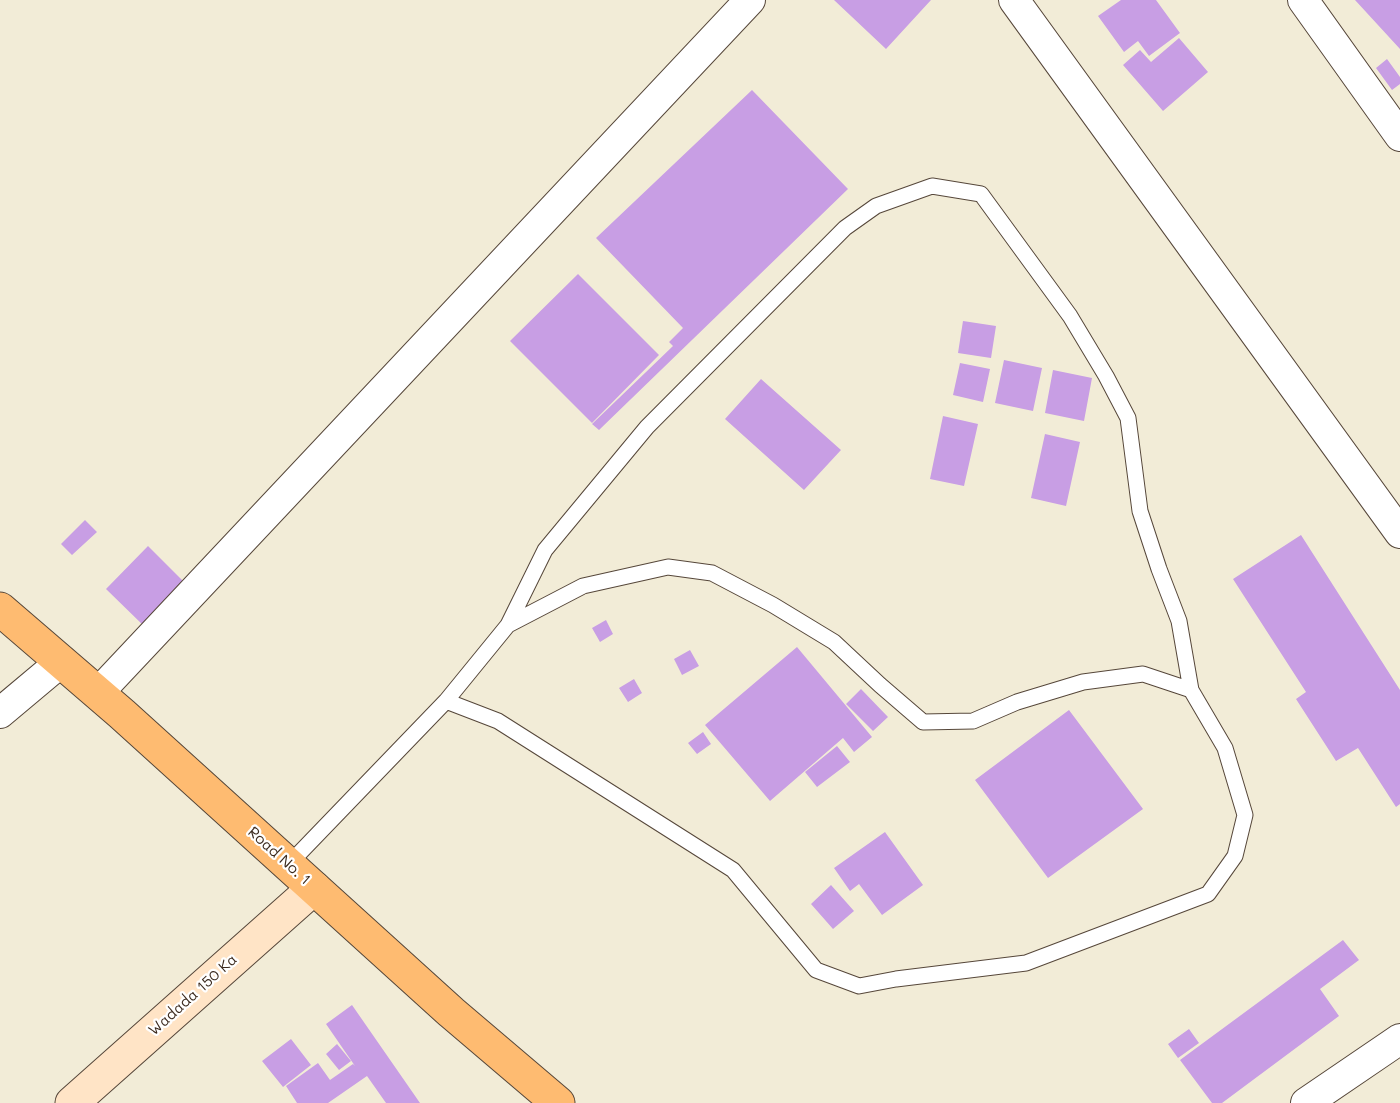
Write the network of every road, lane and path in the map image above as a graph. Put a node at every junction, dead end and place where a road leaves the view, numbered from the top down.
1 (750, 0) edge
2 (1014, 0) edge
3 (1303, 0) edge
4 (1400, 136) edge
5 (1400, 533) edge
6 (0, 609) edge
7 (508, 625) junction
8 (62, 661) junction
9 (1191, 690) junction
10 (98, 693) junction
11 (446, 701) junction
12 (0, 713) edge
13 (288, 865) junction
14 (314, 888) junction
15 (1400, 1039) edge
16 (72, 1103) edge
17 (558, 1103) edge
18 (1306, 1103) edge

1 - 10 street
2 - 5 street
3 - 4 street
6 - 8 highway, Road No. 1
7 - 9 lane
7 - 9 lane
7 - 11 lane
8 - 10 highway, Road No. 1
8 - 12 street
9 - 11 lane
10 - 13 highway, Road No. 1
11 - 13 lane
13 - 14 highway, Road No. 1
14 - 16 street, Wadada 150 Ka
14 - 17 highway, Road No. 1
15 - 18 street

